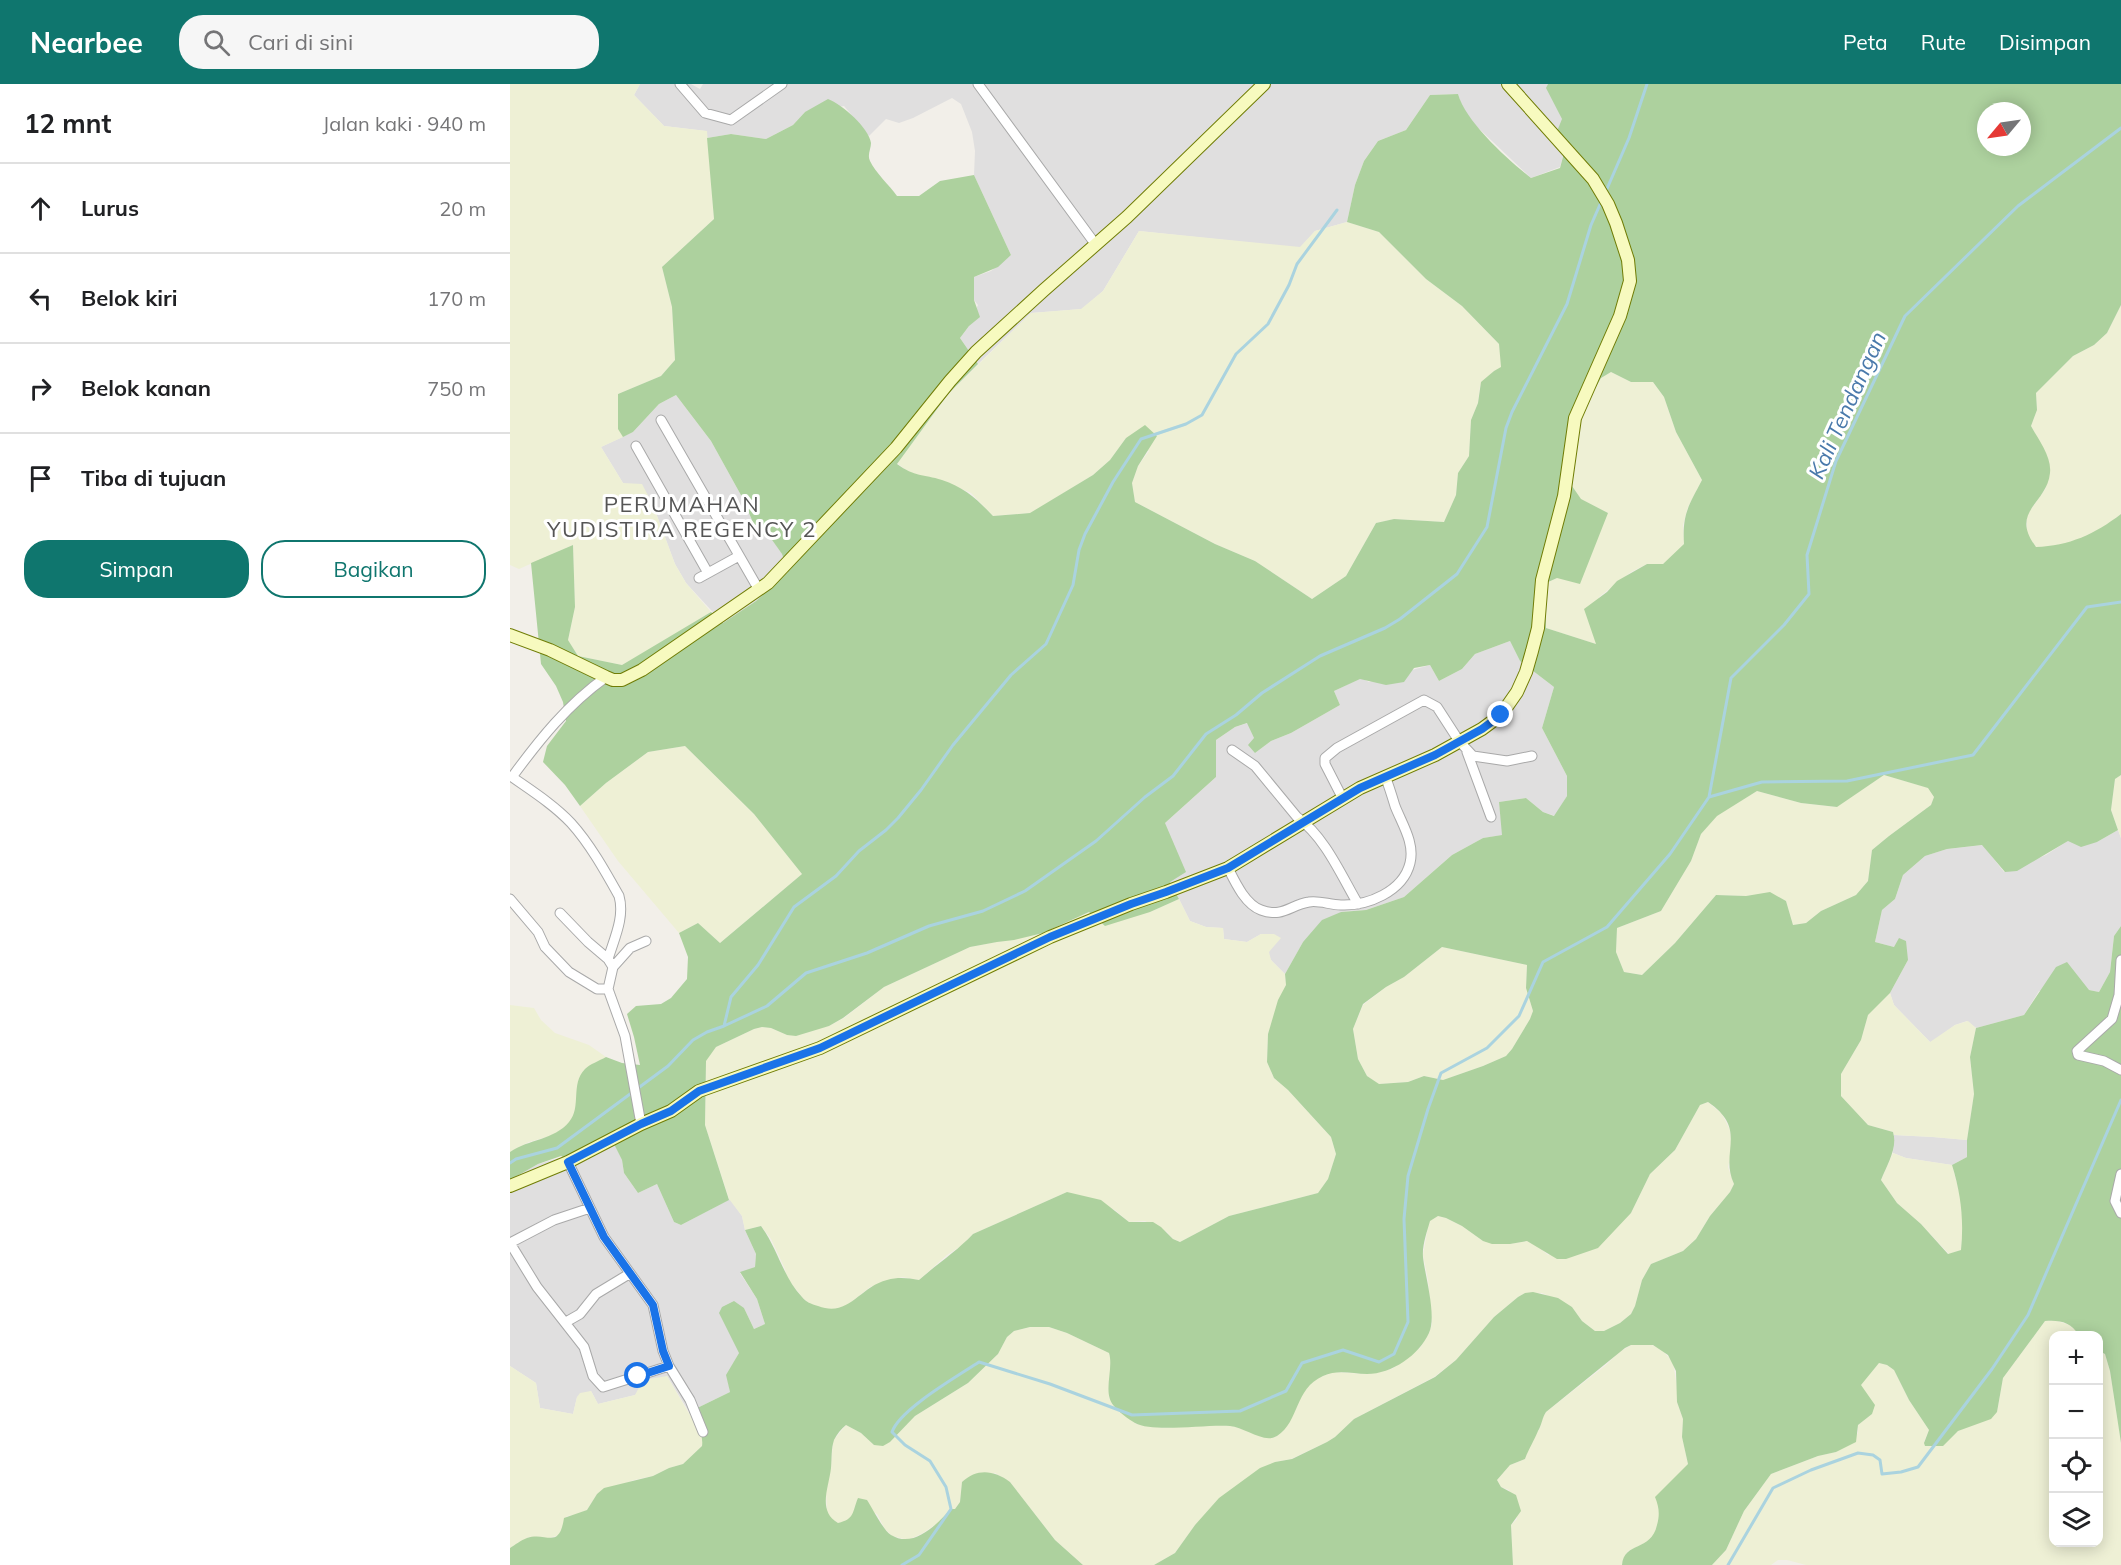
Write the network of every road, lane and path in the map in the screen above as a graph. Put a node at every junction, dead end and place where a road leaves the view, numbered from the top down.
1 (680, 84) edge
2 (782, 84) edge
3 (978, 84) edge
4 (1264, 84) edge
5 (1508, 84) edge
6 (1096, 245) junction
7 (661, 420) dead end
8 (636, 446) dead end
9 (739, 556) junction
10 (759, 590) junction
11 (510, 635) edge
12 (606, 678) junction
13 (1463, 746) junction
14 (1232, 750) dead end
15 (1532, 756) dead end
16 (511, 776) edge
17 (1385, 776) junction
18 (1343, 799) junction
19 (1491, 818) dead end
20 (1305, 823) junction
21 (1228, 868) junction
22 (510, 899) edge
23 (1358, 904) junction
24 (560, 913) dead end
25 (646, 941) dead end
26 (2121, 960) edge
27 (610, 963) junction
28 (608, 989) junction
29 (2121, 1070) edge
30 (641, 1124) junction
31 (568, 1162) junction
32 (2121, 1174) edge
33 (510, 1186) edge
34 (590, 1208) junction
35 (2121, 1213) edge
36 (510, 1243) edge
37 (629, 1274) junction
38 (566, 1322) junction
39 (669, 1366) junction
40 (703, 1432) dead end

1 - 2 street
3 - 6 street
4 - 6 street
5 - 13 street
6 - 10 street
7 - 9 street
8 - 9 street
9 - 10 street
10 - 12 street
11 - 12 street
12 - 16 street
13 - 15 street
13 - 17 street
13 - 18 street
13 - 19 street
14 - 20 street
16 - 27 street
17 - 18 street
17 - 23 street
18 - 20 street
20 - 21 street
20 - 23 street
21 - 23 street
21 - 30 street
22 - 28 street
24 - 27 street
25 - 27 street
26 - 29 street
27 - 28 street
28 - 30 street
30 - 31 street
31 - 33 street
31 - 34 street
32 - 35 street
34 - 36 street
34 - 37 street
36 - 38 street
37 - 38 street
37 - 39 street
38 - 39 street
39 - 40 street

